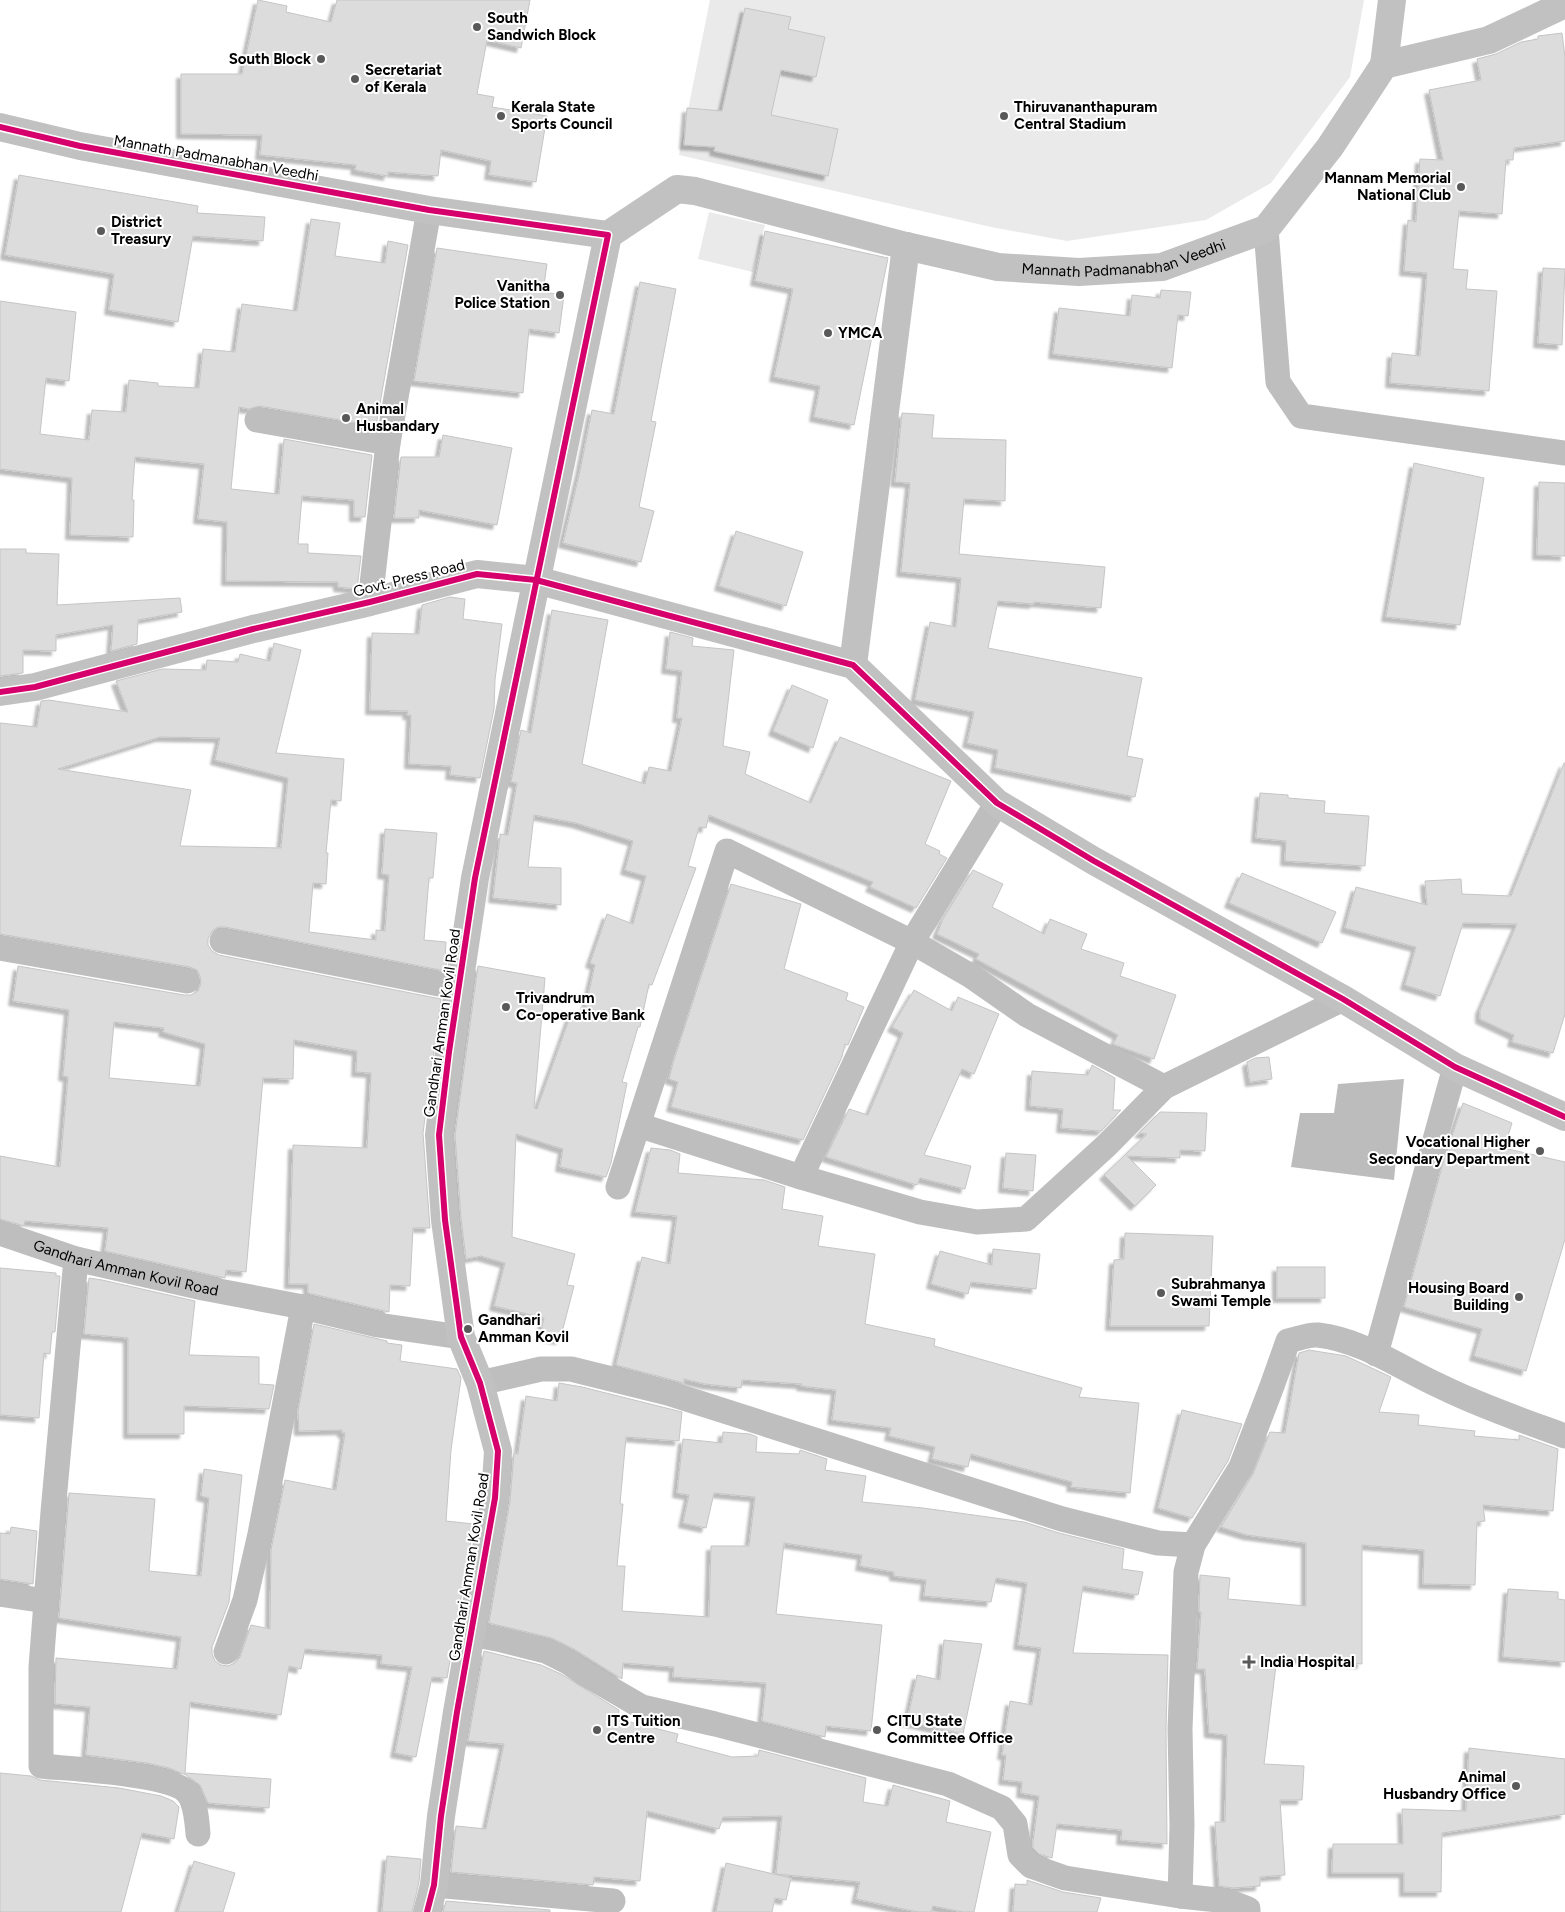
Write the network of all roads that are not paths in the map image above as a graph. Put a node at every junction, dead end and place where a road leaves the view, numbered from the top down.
1 (1392, 0) edge
2 (1565, 4) edge
3 (1384, 65) junction
4 (0, 127) edge
5 (429, 210) junction
6 (1266, 229) junction
7 (608, 235) junction
8 (906, 246) junction
9 (258, 420) dead end
10 (388, 443) junction
11 (1565, 453) edge
12 (536, 580) junction
13 (370, 602) junction
14 (853, 665) junction
15 (0, 692) edge
16 (997, 803) junction
17 (222, 941) dead end
18 (912, 942) junction
19 (0, 948) edge
20 (187, 981) dead end
21 (459, 988) junction
22 (1343, 999) junction
23 (1455, 1067) junction
24 (1164, 1087) junction
25 (1565, 1117) edge
26 (638, 1125) junction
27 (801, 1177) junction
28 (618, 1187) dead end
29 (0, 1233) edge
30 (76, 1259) junction
31 (303, 1307) junction
32 (460, 1337) junction
33 (1376, 1354) junction
34 (480, 1384) junction
35 (1565, 1436) edge
36 (1193, 1545) junction
37 (0, 1594) edge
38 (46, 1601) junction
39 (471, 1634) junction
40 (226, 1652) dead end
41 (198, 1834) dead end
42 (434, 1885) junction
43 (1180, 1896) junction
44 (613, 1901) dead end
45 (427, 1912) edge
46 (1248, 1912) edge

1 - 3 street
2 - 3 street
3 - 6 street
4 - 5 street, Mannath Padmanabhan Veedhi
5 - 7 street, Mannath Padmanabhan Veedhi
5 - 10 street
6 - 8 street, Mannath Padmanabhan Veedhi
6 - 11 street
7 - 8 street, Mannath Padmanabhan Veedhi
7 - 12 street, Gandhari Amman Kovil Road
8 - 14 street
9 - 10 street
10 - 13 street
12 - 13 street, Govt. Press Road
12 - 14 street, Govt. Press Road
12 - 21 street, Gandhari Amman Kovil Road
13 - 15 street, Govt. Press Road
14 - 16 street
16 - 18 street
16 - 22 street
17 - 21 street
18 - 24 street
18 - 26 street
18 - 27 street
19 - 20 street
21 - 32 street, Gandhari Amman Kovil Road
22 - 23 street
22 - 24 street
23 - 25 street
23 - 33 street
24 - 27 street
26 - 27 street
26 - 28 street
29 - 30 street, Gandhari Amman Kovil Road
30 - 31 street, Gandhari Amman Kovil Road
30 - 38 street
31 - 32 street, Gandhari Amman Kovil Road
31 - 40 street
32 - 34 street, Gandhari Amman Kovil Road
33 - 35 street
33 - 36 street
34 - 36 street
34 - 39 street, Gandhari Amman Kovil Road
36 - 43 street
37 - 38 street
38 - 41 street
39 - 42 street, Gandhari Amman Kovil Road
39 - 43 street
42 - 44 street
42 - 45 street, Gandhari Amman Kovil Road
43 - 46 street

